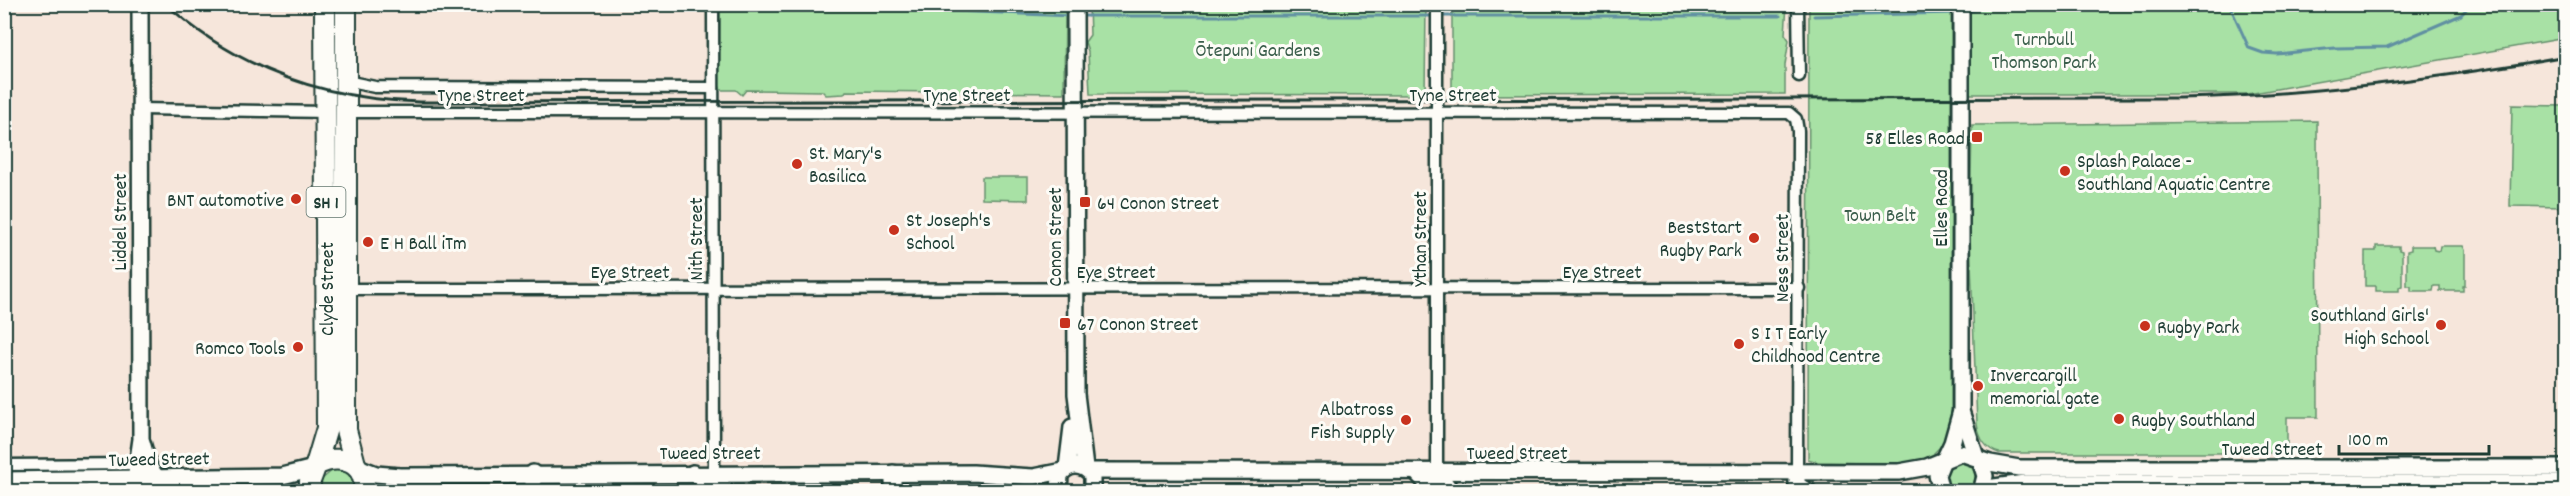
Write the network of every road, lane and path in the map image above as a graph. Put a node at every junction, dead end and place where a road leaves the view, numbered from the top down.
1 (140, 4) edge
2 (326, 4) edge
3 (346, 4) edge
4 (713, 4) edge
5 (1437, 4) edge
6 (1798, 4) edge
7 (1961, 4) edge
8 (1075, 13) edge
9 (1799, 76) dead end
10 (346, 81) junction
11 (713, 88) junction
12 (140, 109) junction
13 (1075, 111) junction
14 (326, 112) junction
15 (346, 112) junction
16 (713, 112) junction
17 (1437, 112) junction
18 (1794, 116) joint
19 (1799, 288) junction
20 (346, 289) junction
21 (713, 289) junction
22 (1075, 289) junction
23 (1437, 289) junction
24 (326, 290) junction
25 (1076, 394) junction
26 (1961, 411) junction
27 (141, 439) junction
28 (1978, 458) junction
29 (1944, 459) junction
30 (137, 464) junction
31 (4, 465) edge
32 (315, 466) junction
33 (356, 466) junction
34 (2565, 468) edge
35 (1065, 469) junction
36 (1087, 470) junction
37 (1797, 472) junction
38 (534, 473) junction
39 (693, 473) junction
40 (714, 473) junction
41 (893, 473) junction
42 (1417, 473) junction
43 (1437, 473) junction
44 (158, 479) junction
45 (4, 480) edge
46 (135, 480) junction
47 (2293, 481) edge
48 (2565, 483) edge
49 (76, 485) junction
50 (4, 490) edge
51 (123, 492) edge
52 (185, 492) edge
53 (310, 492) edge
54 (364, 492) edge
55 (533, 492) edge
56 (711, 492) edge
57 (726, 492) edge
58 (893, 492) edge
59 (1059, 492) edge
60 (1092, 492) edge
61 (1435, 492) edge
62 (1452, 492) edge
63 (1809, 492) edge
64 (1941, 492) edge
65 (1983, 492) edge

1 - 12 main road, Liddel Street
2 - 14 highway, Clyde Street / SH 1
3 - 10 highway, Clyde Street / SH 1
4 - 11 street, Nith Street
5 - 17 street, Ythan Street
6 - 9 street
7 - 26 main road, Elles Road
8 - 13 main road, Conon Street
10 - 11 street, Tyne Street
10 - 15 highway, Clyde Street / SH 1
11 - 16 street, Nith Street
12 - 14 street, Tyne Street
12 - 27 main road, Liddel Street
13 - 16 street, Tyne Street
13 - 17 street, Tyne Street
13 - 22 main road, Conon Street
14 - 15 street, Tyne Street
14 - 24 highway, Clyde Street / SH 1
15 - 16 street, Tyne Street
15 - 20 highway, Clyde Street / SH 1
16 - 21 street, Nith Street
17 - 18 street, Tyne Street
17 - 23 street, Ythan Street
18 - 19 street, Ness Street
19 - 23 street, Eye Street
19 - 37 street, Ness Street
20 - 21 street, Eye Street
20 - 24 street, Eye Street
20 - 33 highway, Clyde Street / SH 1
21 - 22 street, Eye Street
21 - 40 street, Nith Street
22 - 23 street, Eye Street
22 - 25 main road, Conon Street
23 - 43 street, Ythan Street
24 - 32 highway, Clyde Street / SH 1
25 - 35 main road
25 - 36 main road, Conon Street
26 - 28 main road, Elles Road
26 - 29 main road, Elles Road
27 - 30 main road, Liddel Street
27 - 44 main road, Liddel Street
28 - 29 main road, Tweed Street
28 - 47 main road, Tweed Street
28 - 65 main road, Tweed Street
29 - 37 main road, Tweed Street
29 - 64 main road
30 - 31 street
30 - 46 main road, Liddel Street
32 - 33 highway
32 - 44 main road, Tweed Street
32 - 53 highway, Clyde Street / SH 1
33 - 38 main road, Tweed Street
33 - 54 highway, Clyde Street / SH 1
34 - 47 main road, Tweed Street
35 - 36 main road
35 - 41 main road, Tweed Street
35 - 59 main road
36 - 42 main road, Tweed Street
36 - 60 main road, Conon Street
37 - 43 main road, Tweed Street
37 - 63 main road
38 - 39 main road, Tweed Street
38 - 55 main road
39 - 40 main road, Tweed Street
39 - 56 main road
40 - 41 main road, Tweed Street
40 - 57 main road
41 - 58 main road
42 - 43 main road, Tweed Street
42 - 61 main road
43 - 62 main road
44 - 46 main road, Tweed Street
45 - 49 main road, Tweed Street
46 - 49 main road, Tweed Street
46 - 52 main road
47 - 48 main road, Tweed Street
47 - 65 main road, Tweed Street
49 - 50 main road, Tweed Street
49 - 51 main road, Tweed Street

